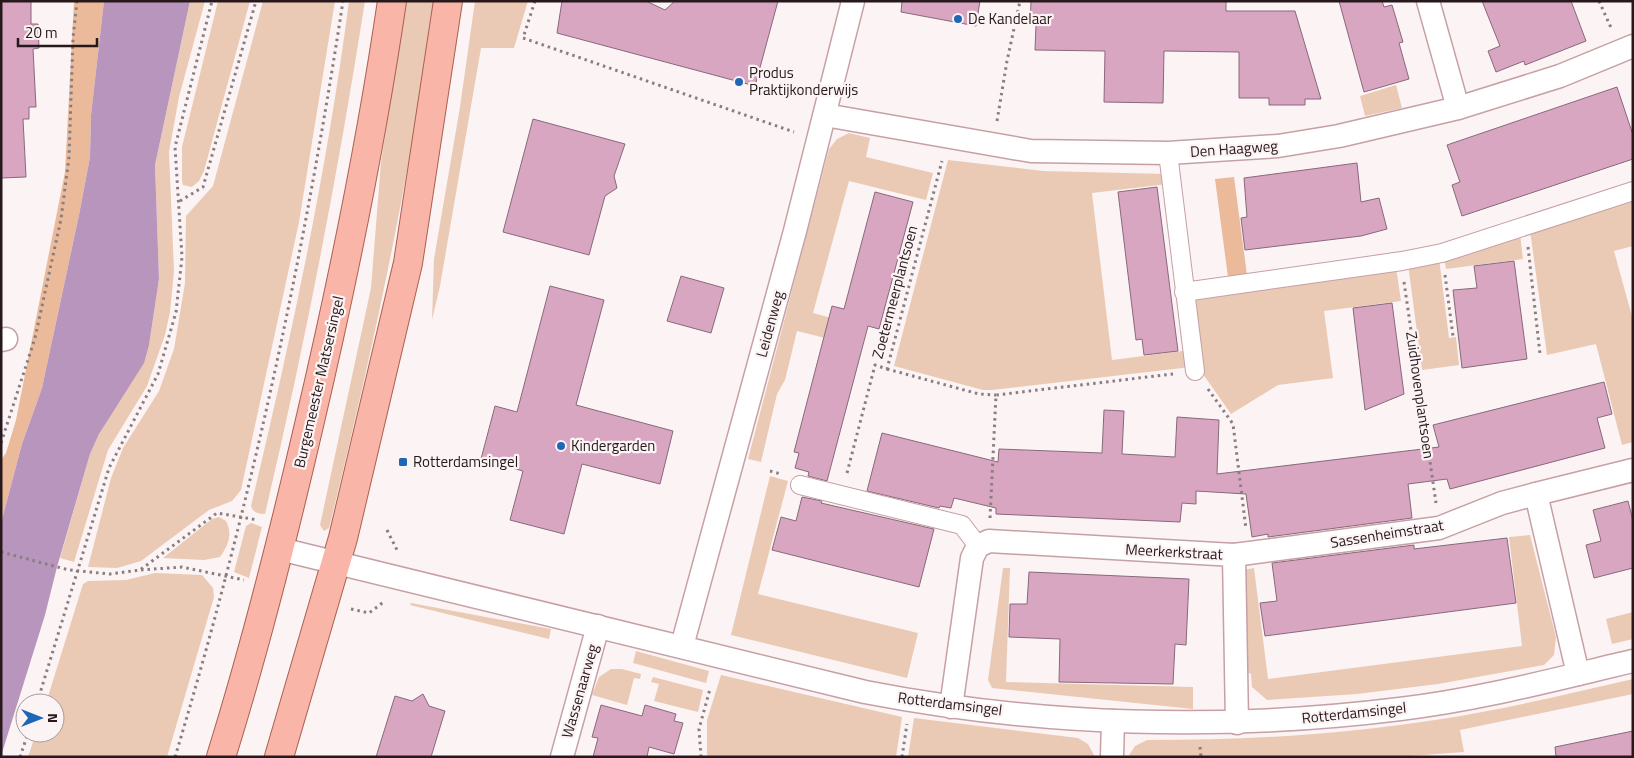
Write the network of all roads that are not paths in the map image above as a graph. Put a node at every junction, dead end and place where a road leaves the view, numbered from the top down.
1 (392, 1) edge
2 (448, 1) edge
3 (853, 1) edge
4 (1428, 1) edge
5 (1627, 48) edge
6 (1458, 108) junction
7 (825, 115) junction
8 (1168, 153) junction
9 (1633, 191) edge
10 (1184, 292) junction
11 (1196, 371) road end
12 (1633, 470) edge
13 (800, 485) dead end
14 (1536, 494) junction
15 (984, 544) junction
16 (280, 548) junction
17 (1234, 555) junction
18 (336, 562) junction
19 (598, 626) junction
20 (682, 646) junction
21 (1633, 661) edge
22 (1578, 674) junction
23 (951, 707) junction
24 (1113, 721) junction
25 (1237, 723) junction
26 (221, 757) edge
27 (279, 757) edge
28 (562, 757) edge
29 (1112, 757) edge

1 - 16 main road, Burgemeester Matsersingel
2 - 18 main road
3 - 7 street, Leidenweg
4 - 6 street
5 - 6 street, Den Haagweg
6 - 8 street, Den Haagweg
7 - 8 street, Den Haagweg
7 - 20 street, Leidenweg
8 - 10 street
9 - 10 street
10 - 11 street
12 - 14 street, Sassenheimstraat
13 - 15 street
14 - 17 street, Sassenheimstraat
14 - 22 street
15 - 17 street, Meerkerkstraat
15 - 23 street
16 - 18 street, Rotterdamsingel
16 - 26 main road, Burgemeester Matsersingel
17 - 25 street, Meerkerkstraat
18 - 19 street, Rotterdamsingel
18 - 27 main road
19 - 20 street, Rotterdamsingel
19 - 28 street, Wassenaarweg
20 - 23 street, Rotterdamsingel
21 - 22 street, Rotterdamsingel
22 - 25 street, Rotterdamsingel
23 - 24 street, Rotterdamsingel
24 - 25 street, Rotterdamsingel
24 - 29 street

